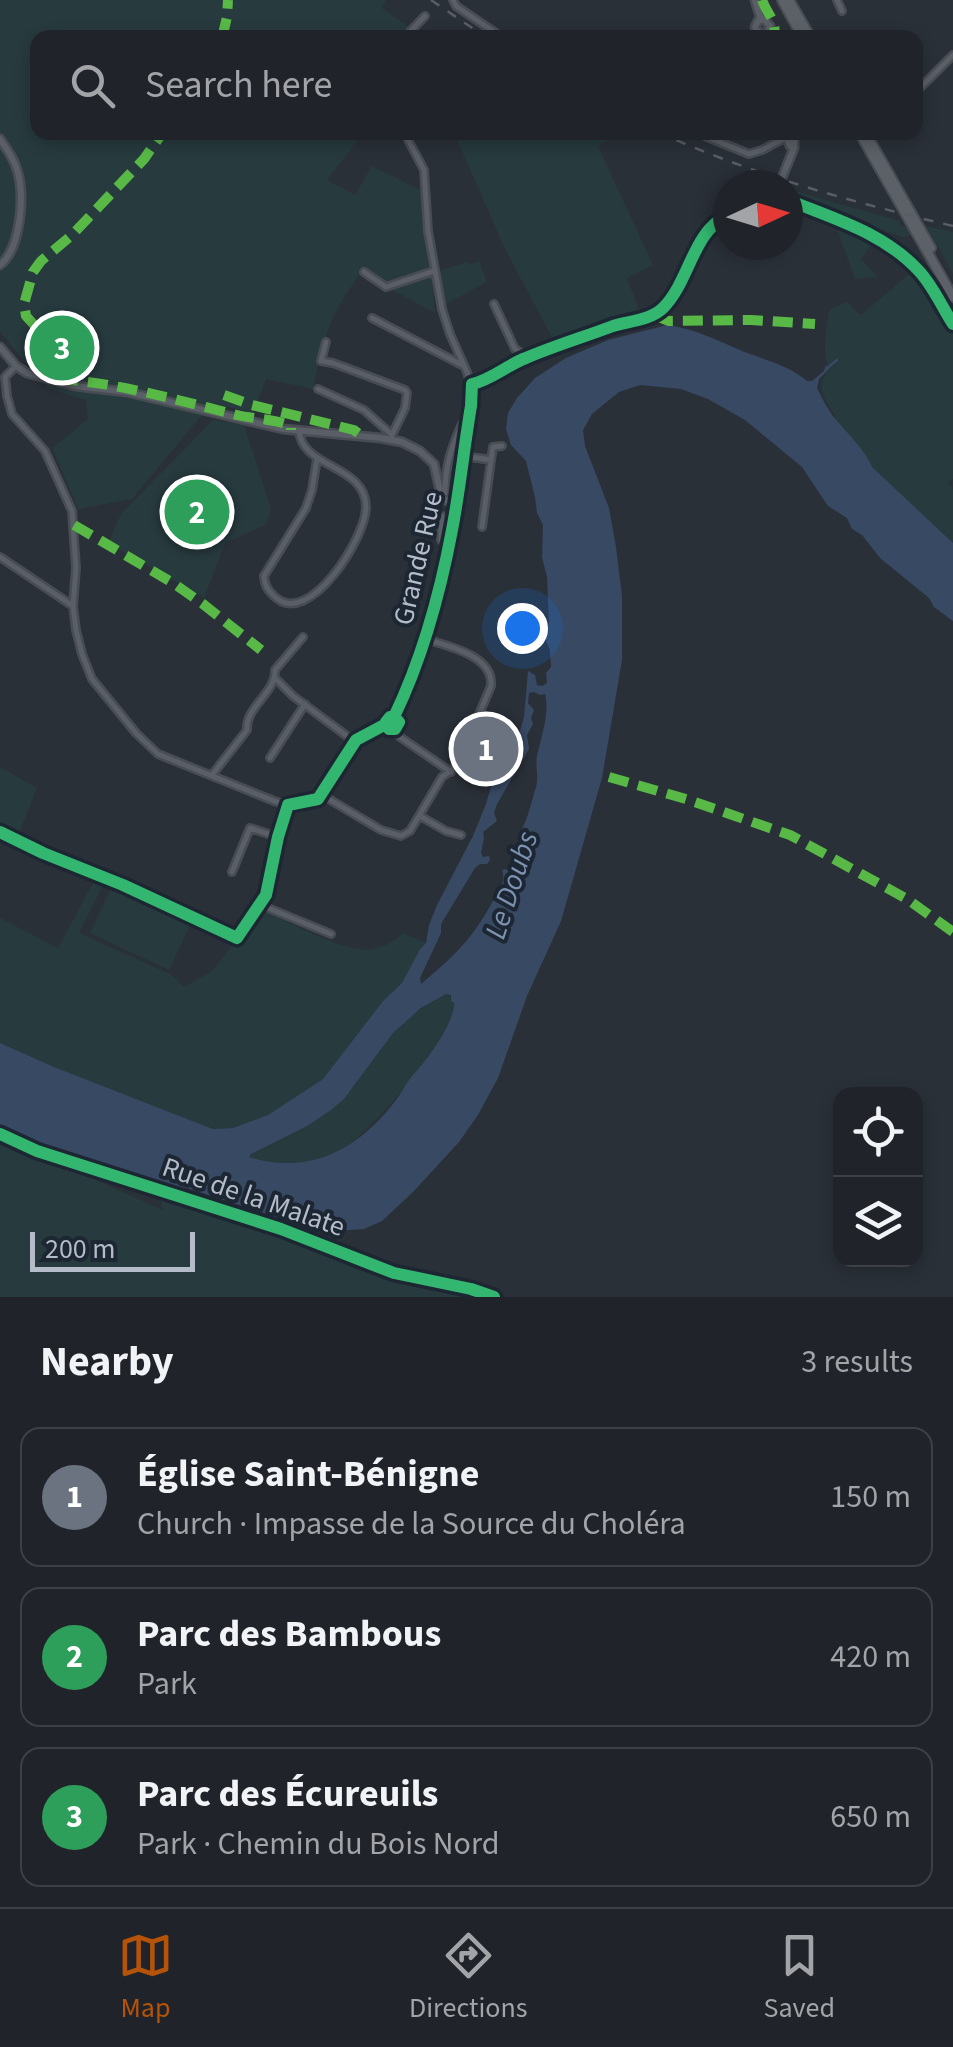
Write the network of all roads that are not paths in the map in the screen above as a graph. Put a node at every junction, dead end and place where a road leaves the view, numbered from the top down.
1 (453, 0) edge
2 (755, 0) edge
3 (786, 0) edge
4 (837, 0) edge
5 (842, 10) dead end
6 (425, 16) dead end
7 (412, 30) edge
8 (491, 30) edge
9 (756, 30) edge
10 (799, 30) edge
11 (806, 30) edge
12 (953, 55) edge
13 (923, 85) edge
14 (0, 139) edge
15 (408, 140) edge
16 (715, 140) edge
17 (778, 140) edge
18 (792, 140) edge
19 (866, 140) edge
20 (867, 140) edge
21 (784, 170) edge
22 (713, 226) edge
23 (0, 265) edge
24 (435, 271) junction
25 (364, 272) dead end
26 (953, 286) edge
27 (953, 296) edge
28 (494, 304) dead end
29 (372, 318) dead end
30 (326, 342) dead end
31 (0, 347) edge
32 (528, 357) junction
33 (16, 366) junction
34 (466, 369) junction
35 (3, 374) edge
36 (476, 387) junction
37 (318, 389) dead end
38 (469, 420) junction
39 (298, 430) junction
40 (390, 436) junction
41 (502, 446) dead end
42 (464, 456) junction
43 (318, 458) junction
44 (491, 460) junction
45 (445, 493) dead end
46 (456, 503) junction
47 (442, 516) dead end
48 (482, 527) dead end
49 (449, 544) junction
50 (0, 557) edge
51 (73, 606) junction
52 (303, 637) dead end
53 (425, 639) junction
54 (276, 679) junction
55 (306, 704) junction
56 (394, 717) junction
57 (386, 724) junction
58 (476, 724) junction
59 (396, 729) junction
60 (355, 742) junction
61 (270, 758) dead end
62 (501, 765) dead end
63 (451, 772) junction
64 (212, 775) junction
65 (322, 795) junction
66 (288, 805) junction
67 (420, 816) junction
68 (461, 835) dead end
69 (278, 837) junction
70 (232, 872) dead end
71 (261, 905) junction
72 (331, 934) dead end
73 (237, 938) dead end
74 (0, 1134) edge
75 (494, 1297) edge

1 - 8 street
2 - 9 street
3 - 10 main road
3 - 11 main road
4 - 5 street
6 - 7 street
12 - 13 street
14 - 23 street
15 - 24 street
16 - 17 street
18 - 21 street
19 - 27 main road
20 - 26 main road
22 - 32 street
24 - 25 street
24 - 34 street
28 - 32 street
29 - 34 street
30 - 40 street
31 - 33 street
32 - 36 street
33 - 35 street
33 - 39 street
34 - 36 street
35 - 51 street
36 - 38 street, Grande Rue
37 - 40 street
38 - 42 street, Grande Rue
38 - 45 street
39 - 40 street
39 - 43 street
40 - 46 street
41 - 44 street
42 - 44 street
42 - 46 street, Grande Rue
43 - 43 street
44 - 48 street
46 - 49 street, Grande Rue
47 - 49 street
49 - 53 street, Grande Rue
50 - 51 street
51 - 64 street
52 - 54 street
53 - 56 street, Grande Rue
53 - 58 street
54 - 55 street
54 - 64 street
55 - 60 street
55 - 61 street
56 - 57 street
56 - 59 street
57 - 59 street
57 - 60 street
58 - 62 street
58 - 63 street
59 - 63 street
60 - 65 street
63 - 67 street
64 - 66 street
65 - 66 street
65 - 67 street
66 - 69 street
67 - 68 street
69 - 70 street
69 - 71 street
71 - 72 street
71 - 73 street
74 - 75 street, Rue de la Malate

